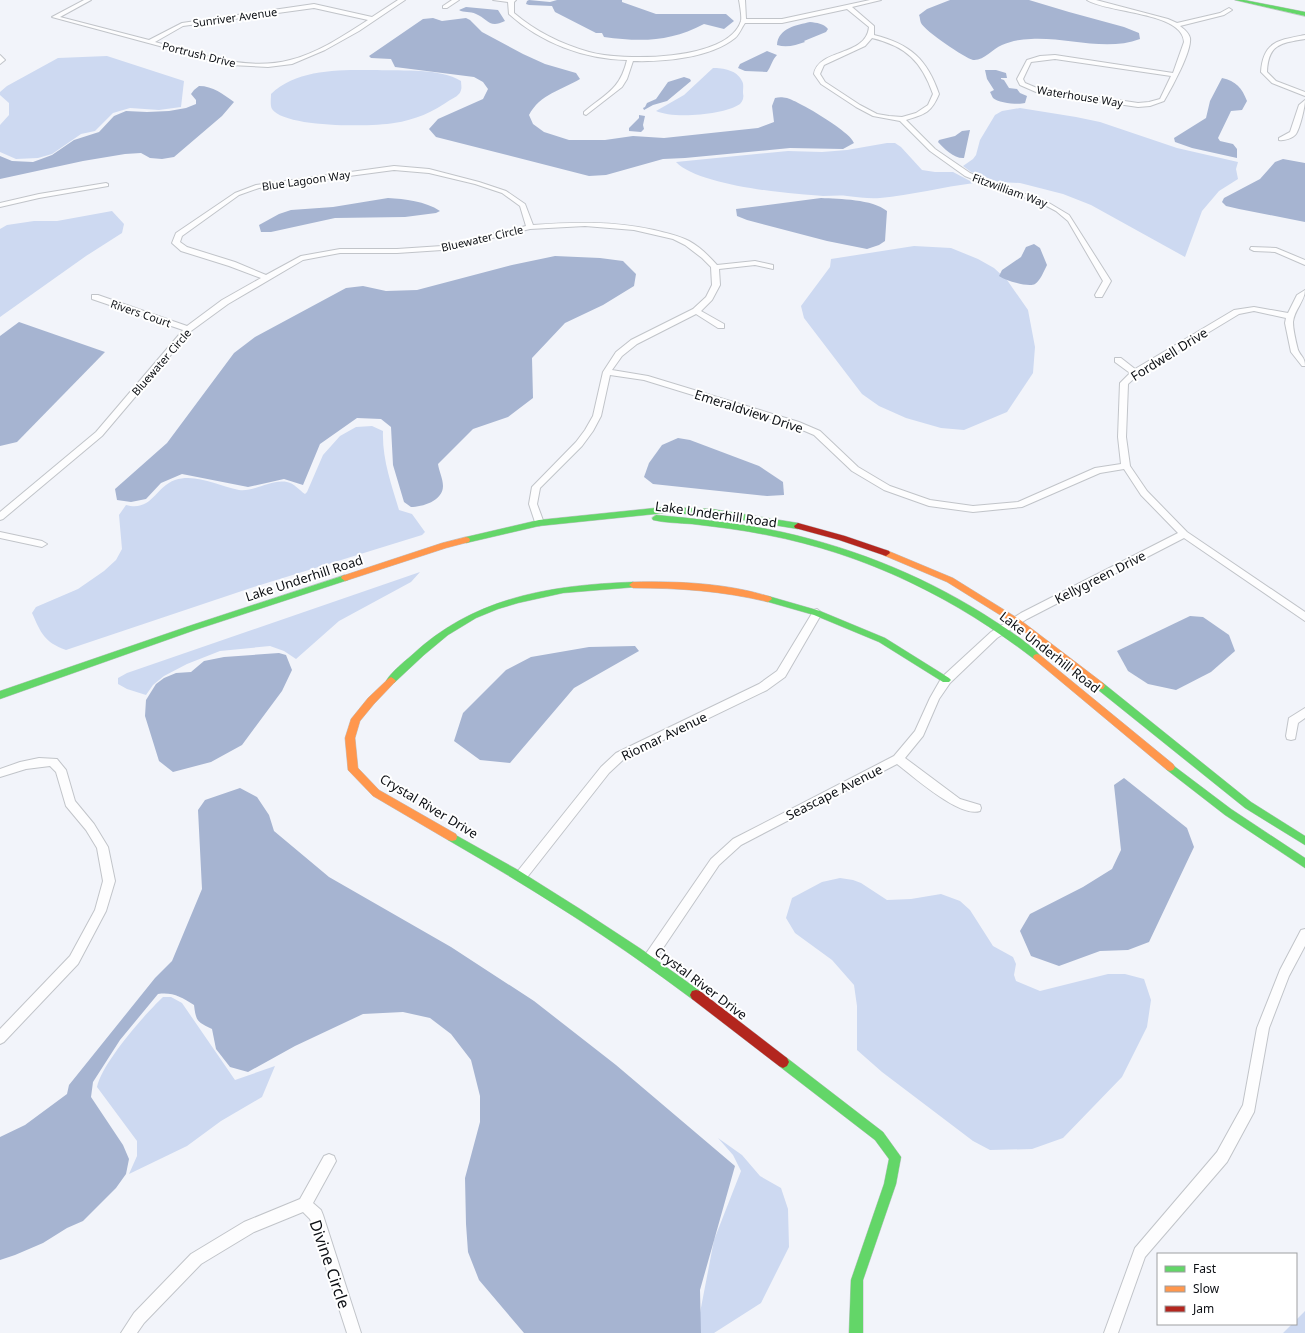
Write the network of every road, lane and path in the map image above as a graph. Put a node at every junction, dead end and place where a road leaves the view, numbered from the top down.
1 (88, 0) edge
2 (402, 0) edge
3 (456, 0) edge
4 (496, 0) edge
5 (742, 0) edge
6 (878, 0) edge
7 (1090, 0) edge
8 (1120, 0) edge
9 (1237, 0) edge
10 (1273, 0) edge
11 (512, 1) edge
12 (1305, 6) edge
13 (445, 7) dead end
14 (848, 7) junction
15 (1112, 7) junction
16 (1229, 10) dead end
17 (262, 14) junction
18 (1305, 14) edge
19 (371, 19) junction
20 (744, 21) junction
21 (265, 22) dead end
22 (1177, 25) junction
23 (871, 36) junction
24 (1305, 37) edge
25 (150, 42) junction
26 (0, 57) edge
27 (630, 60) junction
28 (0, 62) edge
29 (1174, 75) junction
30 (1305, 94) edge
31 (1305, 102) edge
32 (586, 113) dead end
33 (902, 118) junction
34 (1281, 139) dead end
35 (106, 185) dead end
36 (0, 205) edge
37 (530, 227) junction
38 (1254, 249) dead end
39 (1305, 263) edge
40 (715, 267) junction
41 (770, 267) dead end
42 (267, 278) junction
43 (1305, 292) edge
44 (1099, 295) dead end
45 (95, 297) dead end
46 (696, 311) junction
47 (1290, 316) junction
48 (721, 326) dead end
49 (188, 329) junction
50 (1118, 360) dead end
51 (1305, 364) edge
52 (608, 372) junction
53 (1135, 373) junction
54 (1126, 466) junction
55 (624, 516) junction
56 (0, 517) edge
57 (539, 523) junction
58 (1184, 534) junction
59 (0, 535) edge
60 (42, 544) dead end
61 (817, 613) junction
62 (1305, 617) edge
63 (1016, 621) junction
64 (1003, 630) junction
65 (946, 680) junction
66 (0, 694) edge
67 (1305, 712) edge
68 (1291, 736) dead end
69 (898, 759) junction
70 (0, 773) edge
71 (976, 808) dead end
72 (1305, 841) edge
73 (1305, 864) edge
74 (521, 876) junction
75 (1305, 934) edge
76 (650, 959) junction
77 (0, 1038) edge
78 (329, 1161) dead end
79 (305, 1204) junction
80 (128, 1333) edge
81 (354, 1333) edge
82 (856, 1333) edge
83 (1111, 1333) edge

1 - 25 street, Portrush Drive
2 - 19 street, Portrush Drive
3 - 13 street
4 - 11 street
5 - 20 street
6 - 14 street
7 - 15 street
8 - 15 street
9 - 18 street
10 - 12 street
11 - 27 street
14 - 20 street
14 - 23 street
15 - 22 street
16 - 22 street
17 - 19 street, Sunriver Avenue
17 - 21 street
17 - 25 street, Sunriver Avenue
19 - 25 street, Portrush Drive
20 - 27 street
22 - 29 street, Waterhouse Way
23 - 33 street
23 - 33 street
24 - 30 street
26 - 28 street
27 - 32 street
29 - 29 street, Waterhouse Way
31 - 34 street
33 - 44 street, Fitzwilliam Way
35 - 36 street
37 - 40 street, Bluewater Circle
37 - 42 street, Bluewater Circle
37 - 42 street, Blue Lagoon Way
38 - 39 street
40 - 41 street
40 - 46 street
42 - 49 street, Bluewater Circle
43 - 47 street
45 - 49 street, Rivers Court
46 - 48 street
46 - 52 street
47 - 51 street
47 - 53 street, Fordwell Drive
49 - 56 street, Bluewater Circle
50 - 53 street
52 - 54 street, Emeraldview Drive
52 - 57 street
53 - 54 street, Fordwell Drive
54 - 58 street, Fordwell Drive
55 - 57 street, Lake Underhill Road
55 - 63 street, Lake Underhill Road
55 - 64 street, Lake Underhill Road
57 - 66 street, Lake Underhill Road
58 - 62 street, Fordwell Drive
58 - 63 street, Kellygreen Drive
59 - 60 street
61 - 65 street, Crystal River Drive
61 - 74 street, Riomar Avenue
61 - 74 street, Crystal River Drive
63 - 64 street, Seascape Avenue
63 - 72 street, Lake Underhill Road
64 - 65 street, Seascape Avenue
64 - 73 street, Lake Underhill Road
65 - 69 street, Seascape Avenue
67 - 68 street
69 - 71 street
69 - 76 street, Seascape Avenue
70 - 77 street
74 - 76 street, Crystal River Drive
75 - 83 street
76 - 82 street, Crystal River Drive
78 - 79 street
79 - 80 street, Divine Circle
79 - 81 street, Divine Circle

